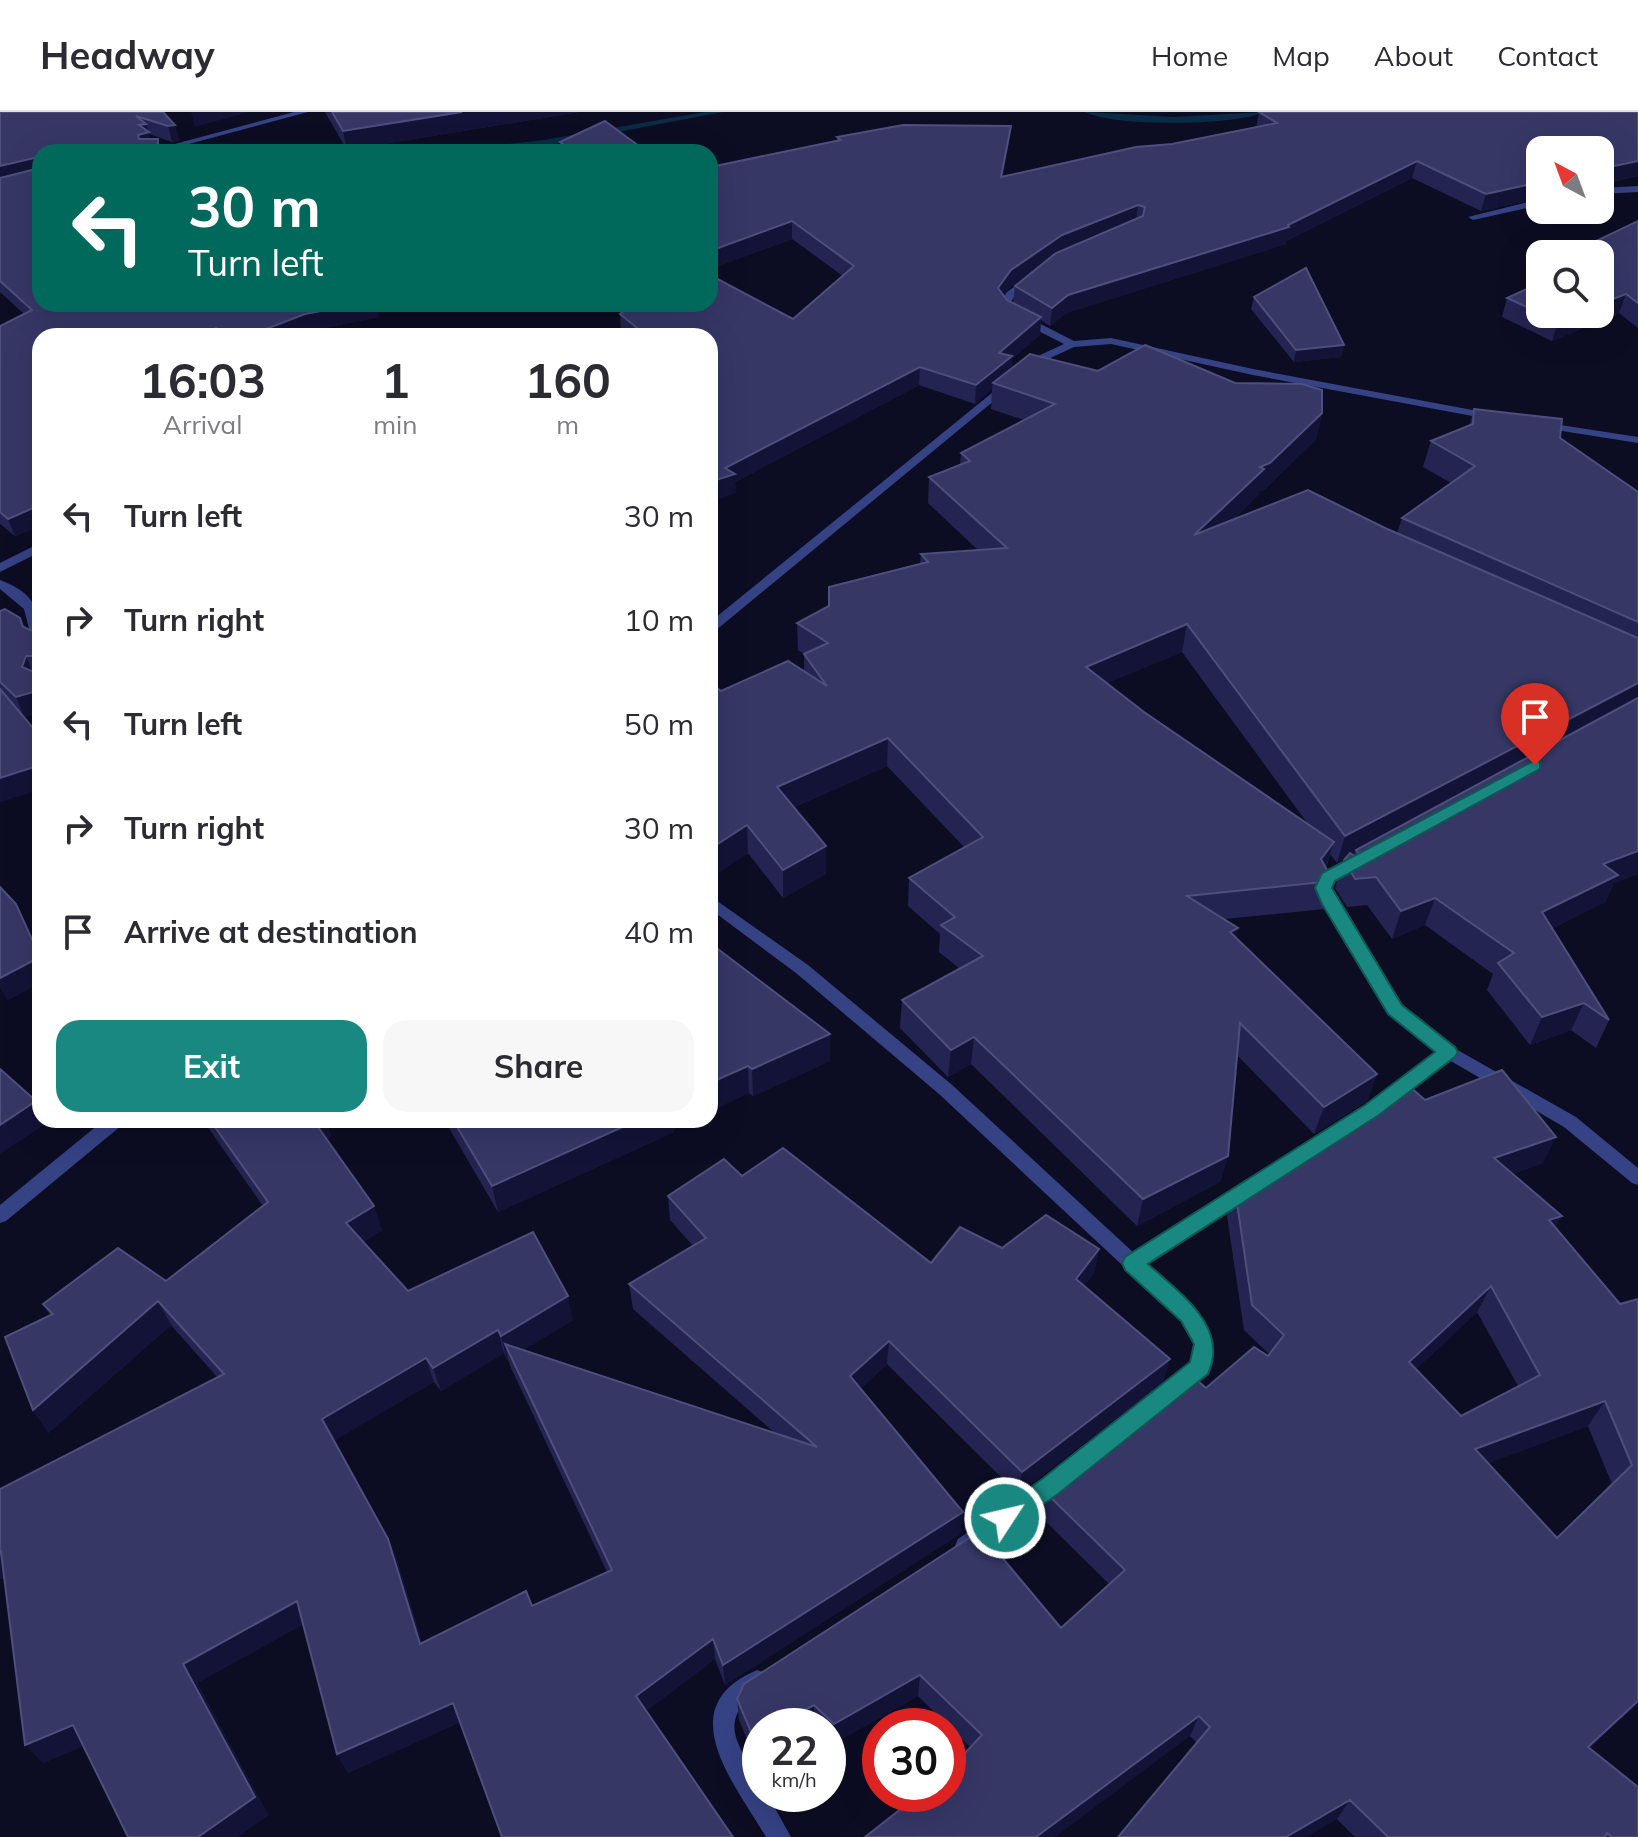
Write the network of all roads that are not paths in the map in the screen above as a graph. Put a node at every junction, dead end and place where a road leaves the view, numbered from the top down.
1 (304, 112) edge
2 (180, 144) edge
3 (1638, 189) edge
4 (1614, 190) edge
5 (1526, 205) edge
6 (1473, 217) dead end
7 (1038, 275) edge
8 (1072, 344) junction
9 (1502, 418) edge
10 (1532, 423) edge
11 (1638, 440) edge
12 (32, 551) edge
13 (0, 568) edge
14 (0, 584) edge
15 (32, 610) edge
16 (718, 621) edge
17 (1368, 856) edge
18 (718, 907) edge
19 (1448, 1052) junction
20 (106, 1128) edge
21 (1638, 1178) edge
22 (0, 1216) edge
23 (1133, 1263) junction
24 (1154, 1404) edge
25 (1073, 1468) edge
26 (950, 1557) edge
27 (773, 1671) edge
28 (779, 1837) edge

1 - 2 street
3 - 4 street
5 - 6 street
7 - 8 street
8 - 9 street
8 - 16 street
10 - 11 street
12 - 13 street
14 - 15 street
17 - 19 street
18 - 23 street
19 - 21 street
19 - 23 street
20 - 22 street
23 - 24 street
25 - 26 street
27 - 28 street

